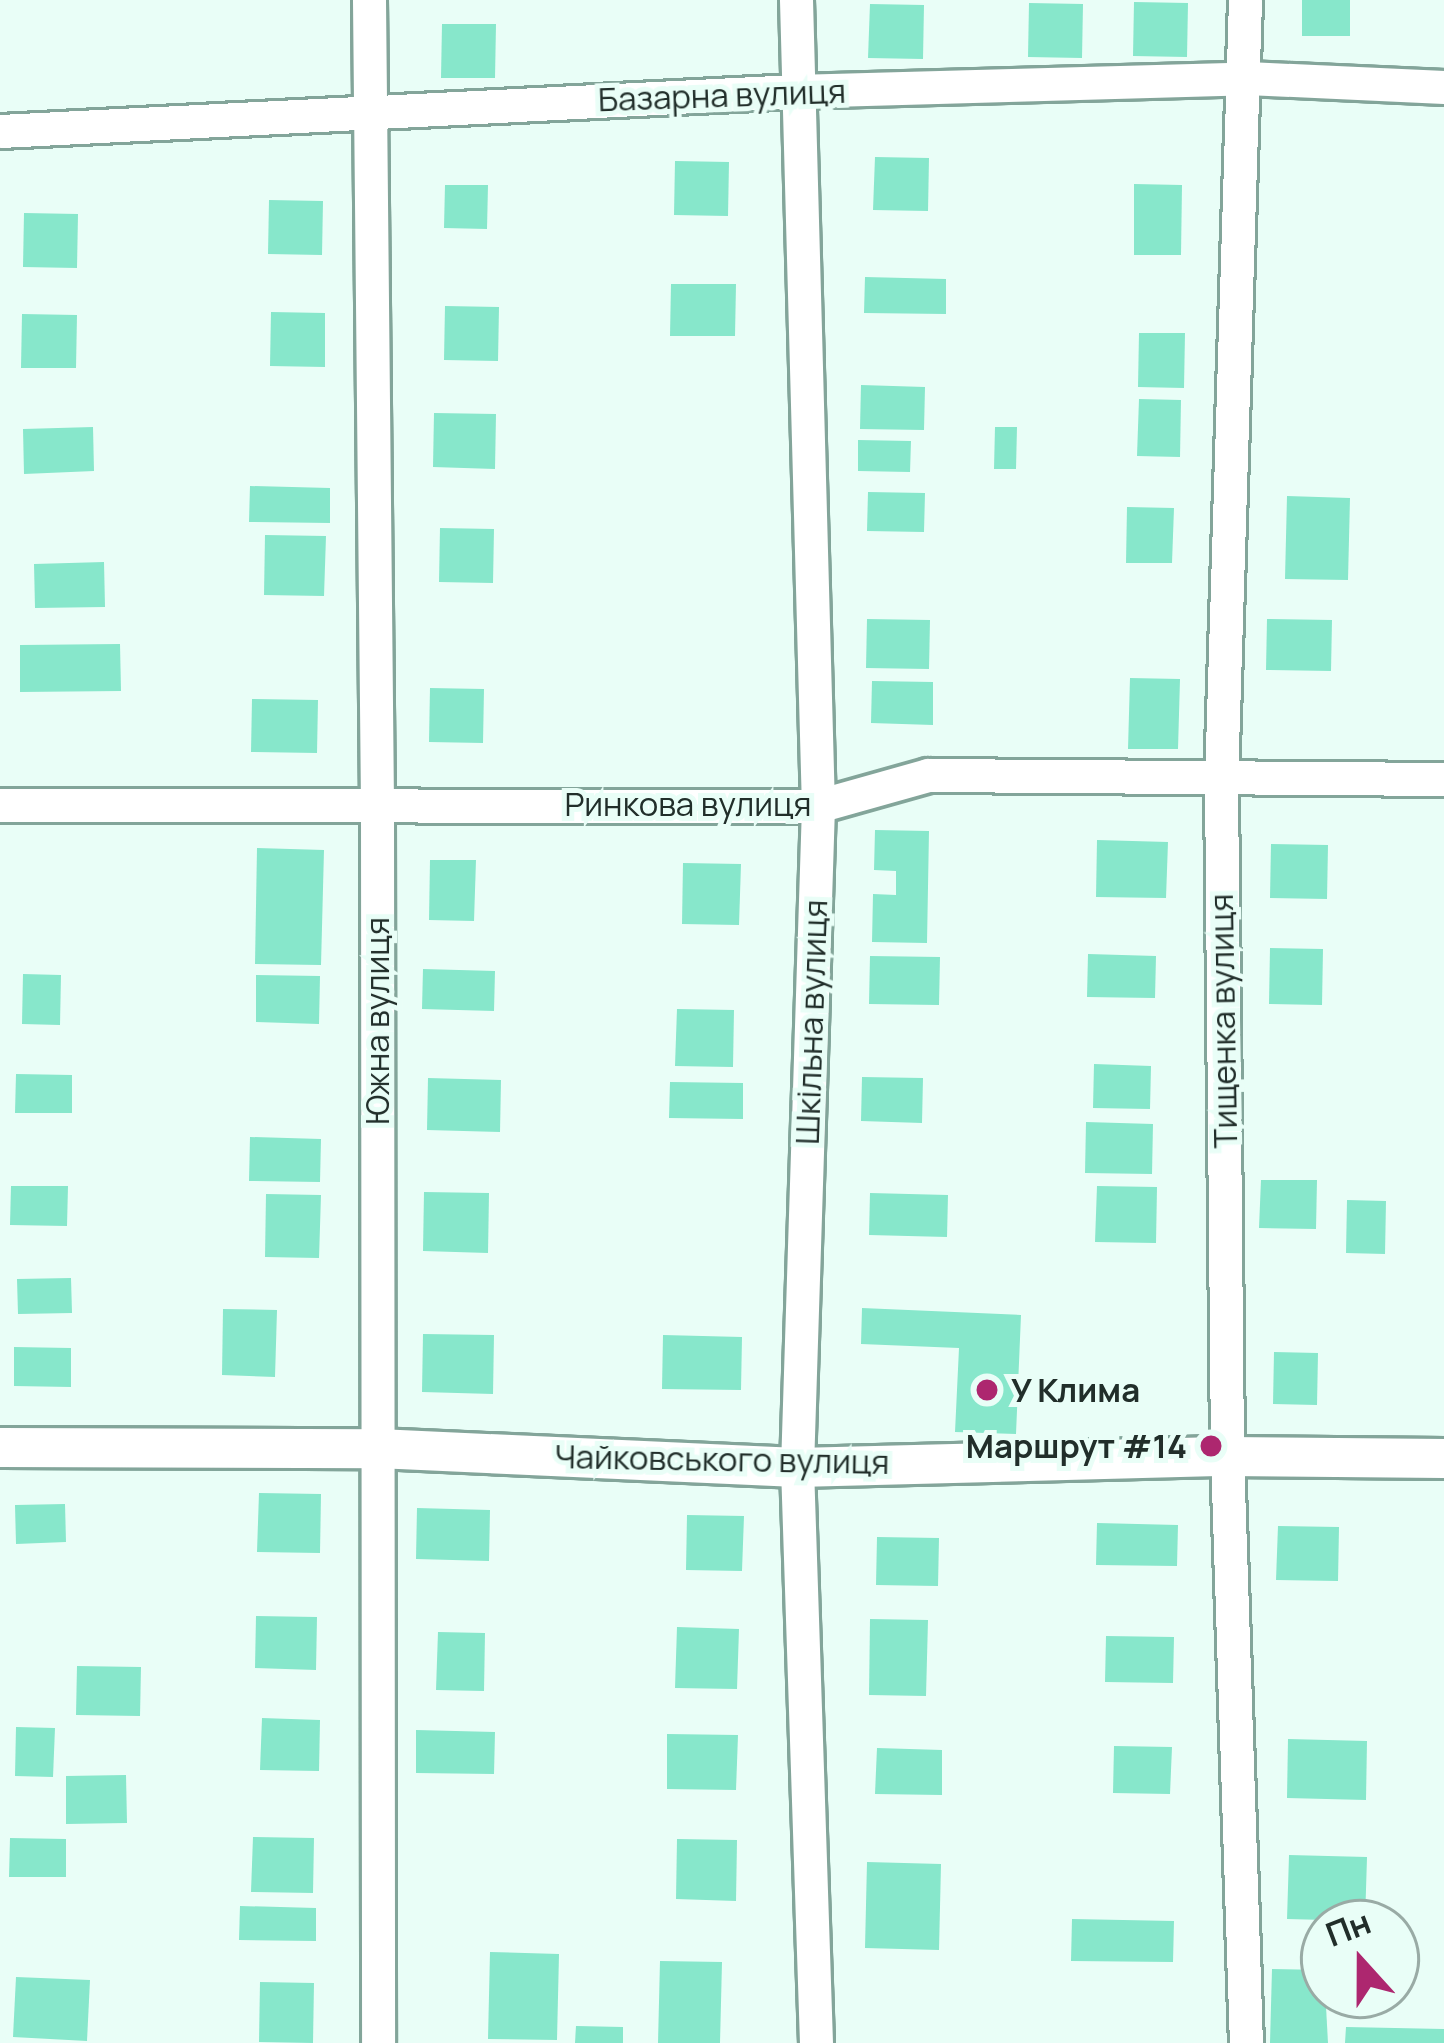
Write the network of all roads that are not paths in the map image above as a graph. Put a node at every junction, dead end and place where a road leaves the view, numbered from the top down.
1 (369, 0) edge
2 (796, 0) edge
3 (1245, 0) edge
4 (1247, 78) junction
5 (1444, 87) edge
6 (795, 91) junction
7 (368, 109) junction
8 (0, 131) edge
9 (1221, 779) junction
10 (1444, 779) edge
11 (377, 804) junction
12 (0, 806) edge
13 (818, 806) junction
14 (0, 1447) edge
15 (377, 1448) junction
16 (1227, 1456) junction
17 (1444, 1458) edge
18 (797, 1467) junction
19 (378, 2043) edge
20 (816, 2043) edge
21 (1246, 2043) edge

1 - 7 street, Южна вулиця
2 - 6 street, Шкільна вулиця
3 - 4 street, Тищенка вулиця
4 - 5 street, Базарна вулиця
4 - 6 street, Базарна вулиця
4 - 9 street, Тищенка вулиця
6 - 7 street, Базарна вулиця
6 - 13 street, Шкільна вулиця
7 - 8 street, Базарна вулиця
7 - 11 street, Южна вулиця
9 - 10 street, Ринкова вулиця
9 - 13 street, Ринкова вулиця
9 - 16 street, Тищенка вулиця
11 - 12 street, Ринкова вулиця
11 - 13 street, Ринкова вулиця
11 - 15 street, Южна вулиця
13 - 18 street, Шкільна вулиця
14 - 15 street, Чайковського вулиця
15 - 18 street, Чайковського вулиця
15 - 19 street, Южна вулиця
16 - 17 street, Чайковського вулиця
16 - 18 street, Чайковського вулиця
16 - 21 street, Тищенка вулиця
18 - 20 street, Шкільна вулиця

